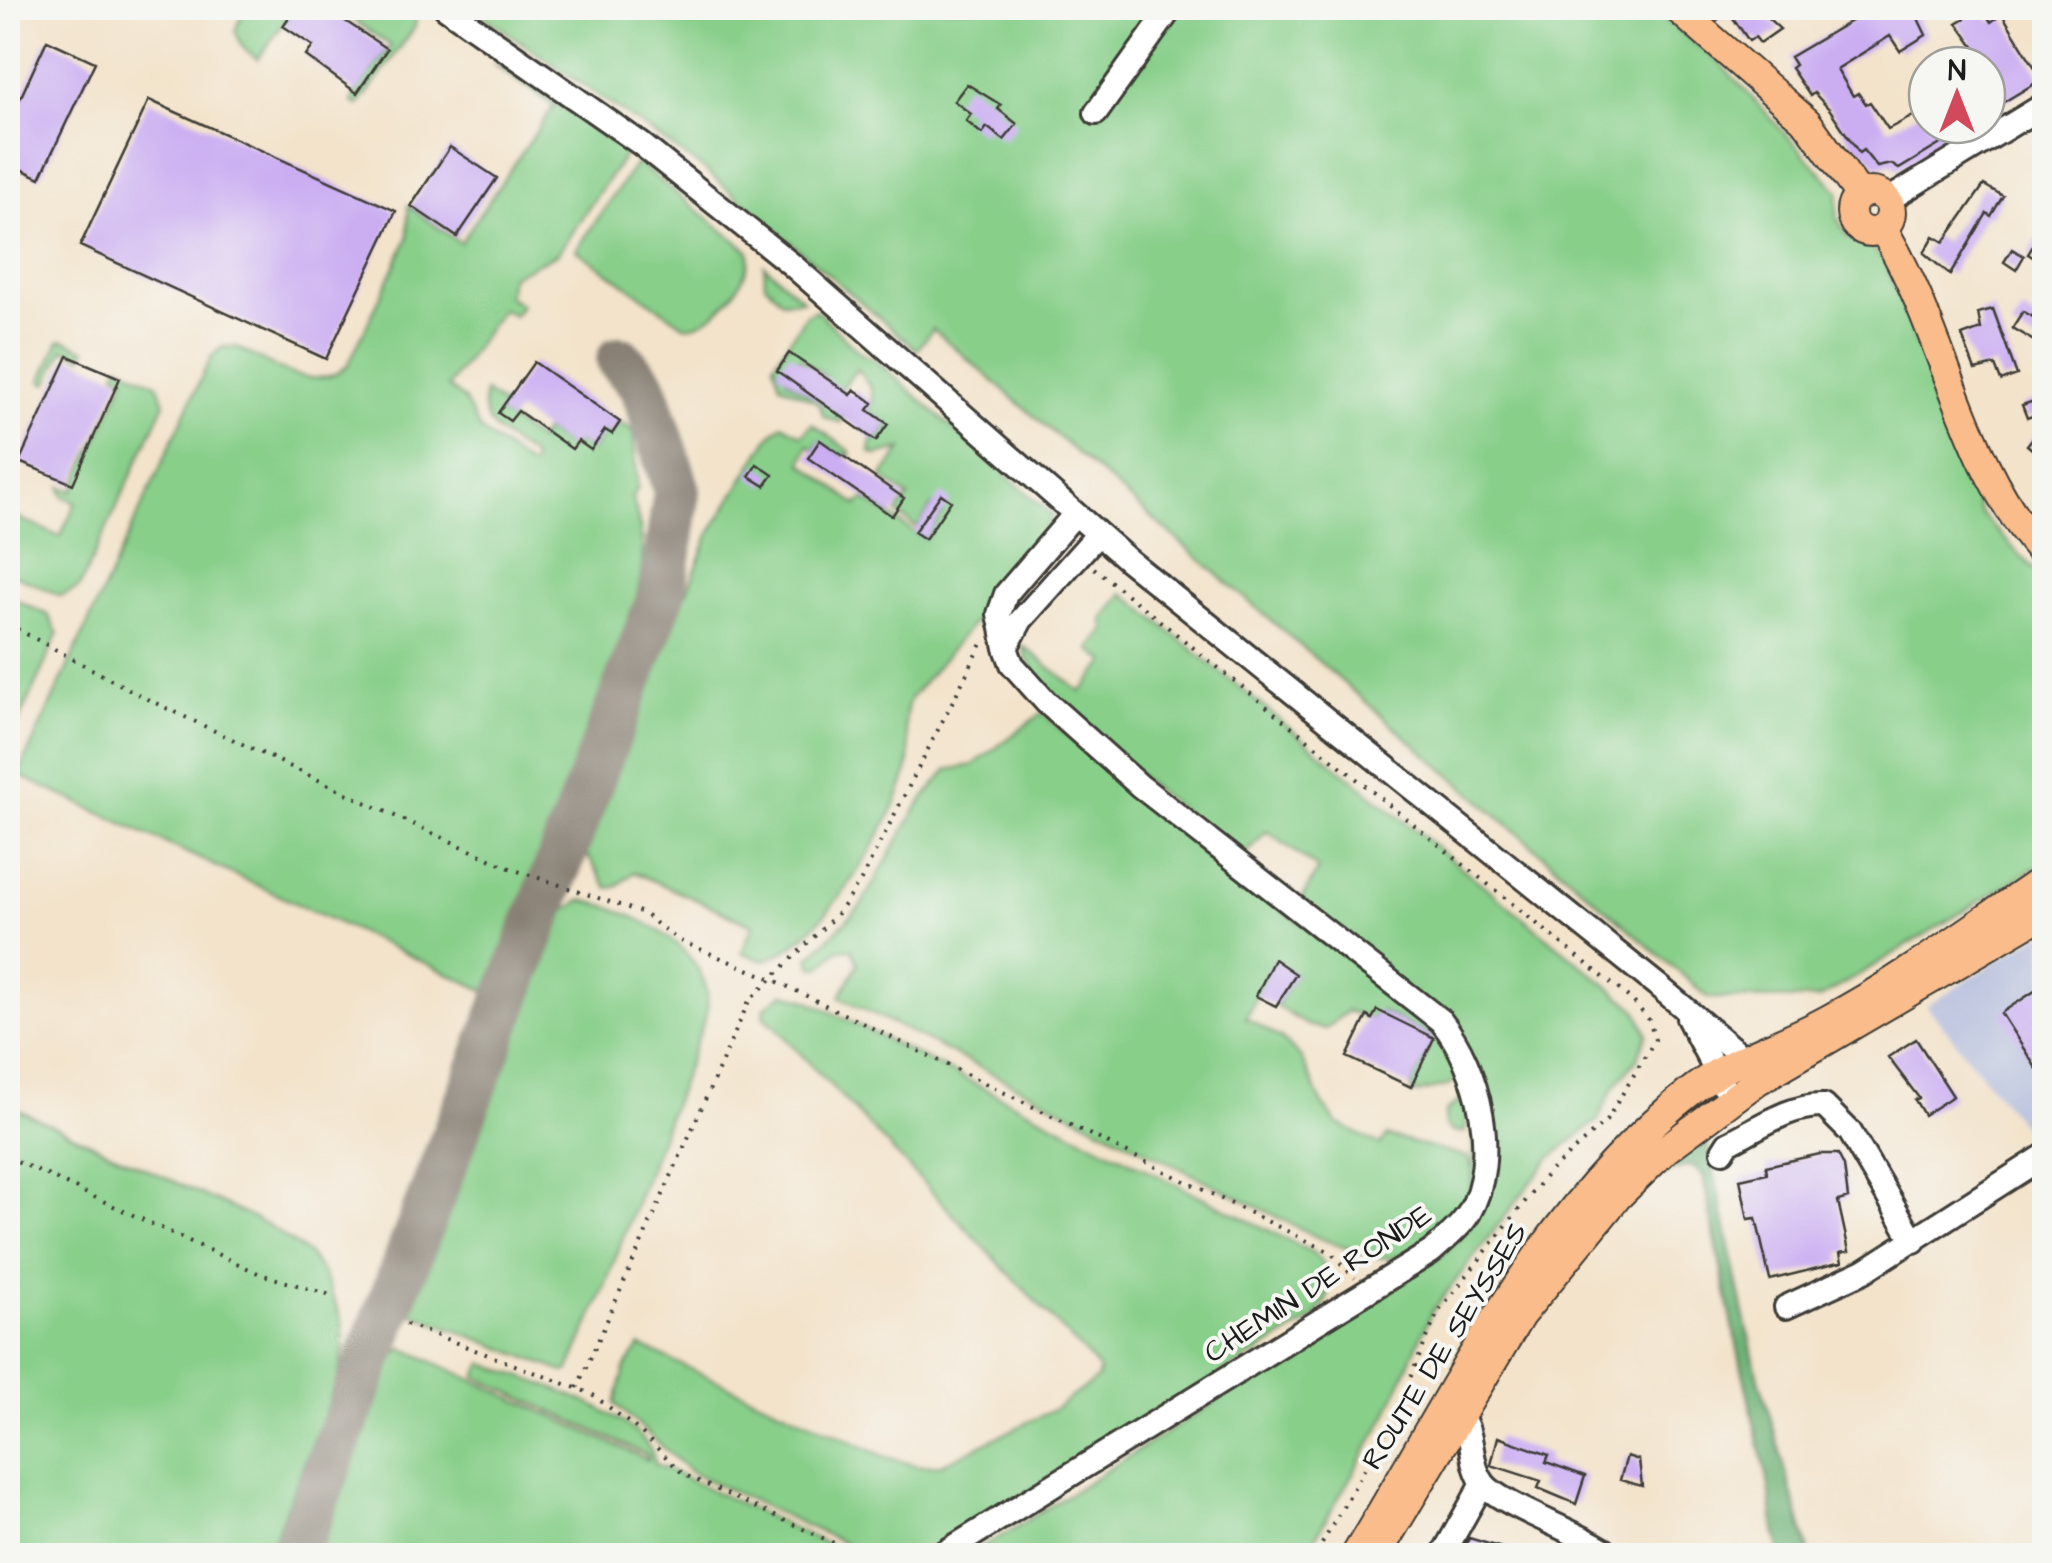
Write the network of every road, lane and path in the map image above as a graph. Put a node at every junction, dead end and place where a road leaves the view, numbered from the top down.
1 (446, 8) edge
2 (1171, 8) edge
3 (1677, 8) edge
4 (2044, 105) edge
5 (1096, 113) dead end
6 (1860, 195) junction
7 (1888, 200) junction
8 (1882, 230) junction
9 (1075, 514) junction
10 (1098, 534) junction
11 (2044, 554) edge
12 (999, 614) junction
13 (8, 624) edge
14 (1006, 648) junction
15 (2044, 879) edge
16 (2044, 891) edge
17 (2044, 913) edge
18 (772, 979) junction
19 (1686, 1015) junction
20 (1749, 1068) junction
21 (1722, 1085) junction
22 (1723, 1150) dead end
23 (8, 1156) edge
24 (2044, 1156) edge
25 (1914, 1241) junction
26 (1368, 1293) junction
27 (334, 1296) dead end
28 (1786, 1307) dead end
29 (406, 1324) dead end
30 (577, 1388) junction
31 (1454, 1407) junction
32 (1483, 1483) junction
33 (862, 1556) edge
34 (939, 1556) edge
35 (1355, 1556) edge
36 (1365, 1556) edge
37 (1376, 1556) edge
38 (1442, 1556) edge
39 (1613, 1556) edge

1 - 9 street
2 - 5 street
3 - 6 main road
4 - 7 street
6 - 7 main road
6 - 8 main road
7 - 8 main road
8 - 11 main road
9 - 10 street
9 - 12 street
10 - 14 street
10 - 19 street
12 - 14 street
12 - 18 path
13 - 18 path
14 - 26 street, CHEMIN DE RONDE
15 - 20 main road, ROUTE DE SEYSSES
16 - 20 street, ROUTE DE SEYSSES
17 - 20 main road, ROUTE DE SEYSSES
18 - 26 path
18 - 30 path
19 - 20 street
19 - 21 street
20 - 21 main road, ROUTE DE SEYSSES
21 - 31 main road, ROUTE DE SEYSSES
21 - 31 main road, ROUTE DE SEYSSES
22 - 25 street
23 - 27 path
24 - 25 street
25 - 28 street
26 - 34 street, CHEMIN DE RONDE
29 - 30 path
30 - 33 path
31 - 32 street
31 - 35 main road, ROUTE DE SEYSSES
31 - 36 street, ROUTE DE SEYSSES
31 - 37 main road, ROUTE DE SEYSSES
32 - 38 street
32 - 39 street

